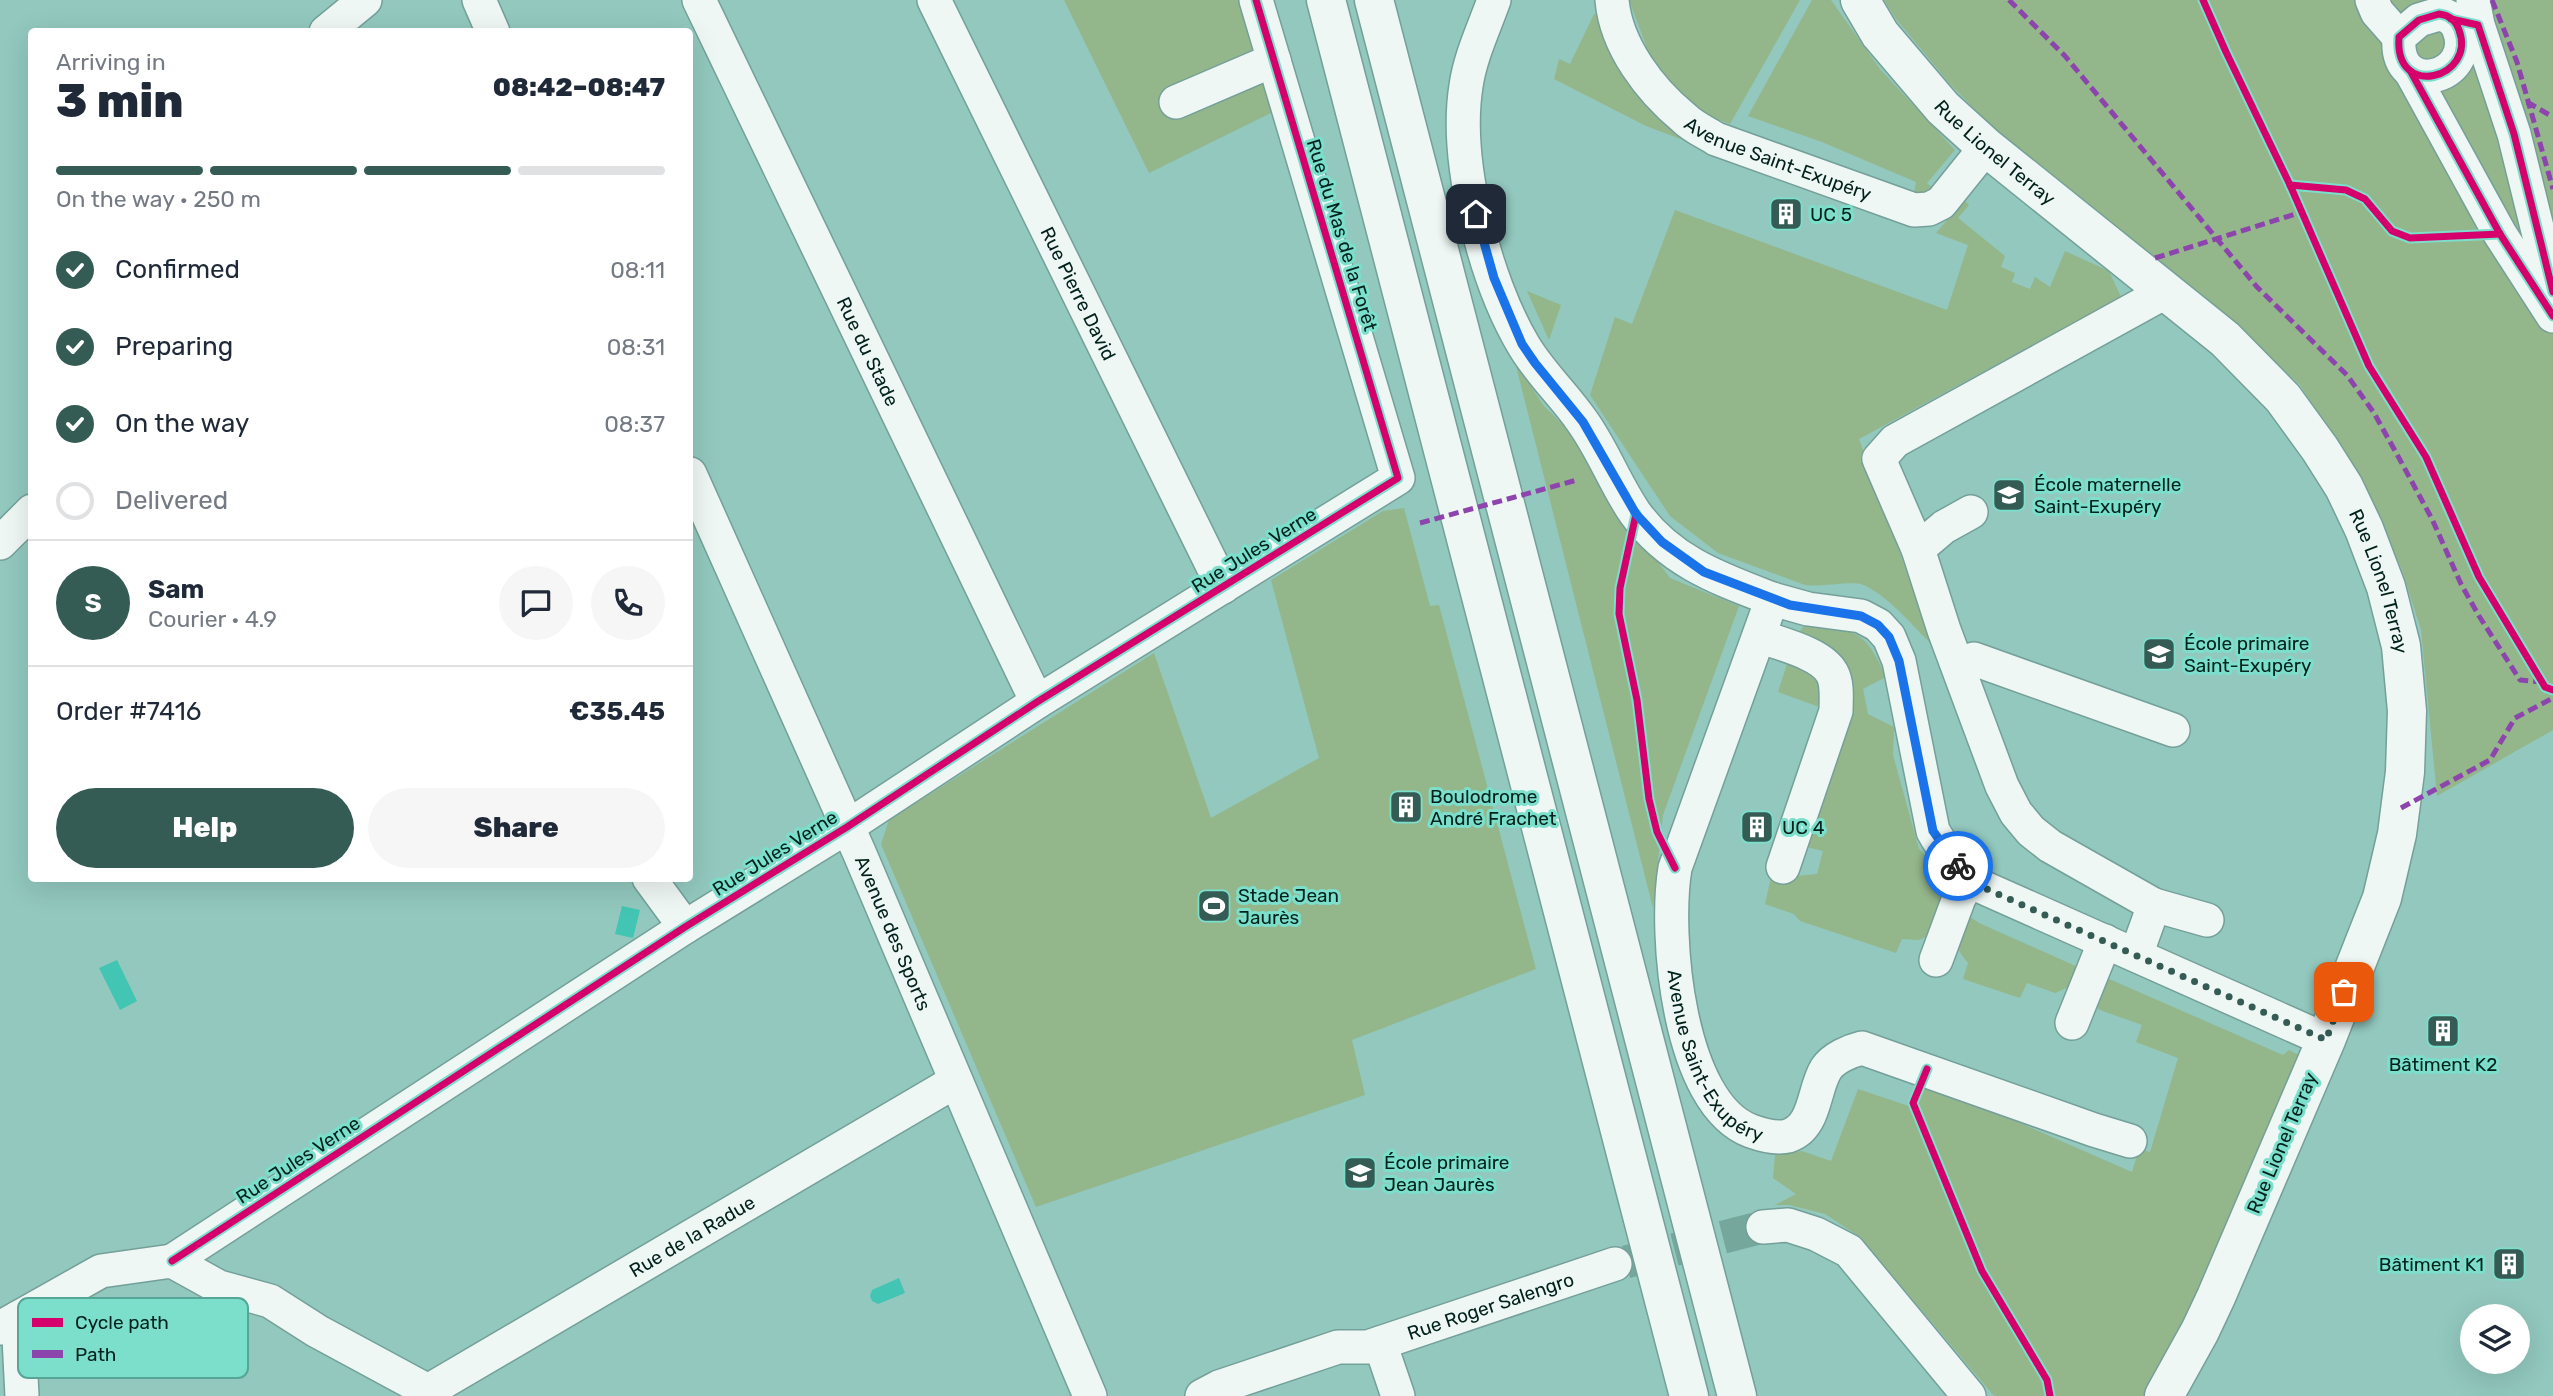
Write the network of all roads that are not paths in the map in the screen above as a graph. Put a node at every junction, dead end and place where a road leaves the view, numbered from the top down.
1 (365, 0) edge
2 (479, 0) edge
3 (699, 0) edge
4 (934, 0) edge
5 (1256, 0) edge
6 (1326, 0) edge
7 (1374, 0) edge
8 (1494, 0) edge
9 (1612, 0) edge
10 (1860, 0) edge
11 (2372, 0) edge
12 (2458, 18) edge
13 (331, 28) edge
14 (491, 28) edge
15 (2399, 37) junction
16 (1274, 60) junction
17 (2411, 72) junction
18 (1176, 102) dead end
19 (1986, 147) junction
20 (2538, 223) junction
21 (2500, 234) junction
22 (2167, 291) junction
23 (2553, 292) edge
24 (2553, 316) edge
25 (1398, 478) joint
26 (693, 481) edge
27 (1971, 512) dead end
28 (28, 515) edge
29 (0, 543) edge
30 (1918, 549) junction
31 (1223, 587) junction
32 (1772, 599) junction
33 (1759, 636) junction
34 (1958, 665) junction
35 (1037, 702) junction
36 (2174, 730) dead end
37 (847, 827) junction
38 (1783, 867) dead end
39 (1970, 878) junction
40 (652, 882) edge
41 (2154, 905) junction
42 (2207, 920) dead end
43 (685, 927) junction
44 (2105, 941) junction
45 (2136, 955) junction
46 (1936, 960) dead end
47 (2072, 1023) dead end
48 (2326, 1040) junction
49 (956, 1081) junction
50 (2130, 1141) dead end
51 (1763, 1227) tunnel mouth
52 (172, 1261) junction
53 (1615, 1264) tunnel mouth
54 (53, 1298) edge
55 (9, 1323) edge
56 (2200, 1331) junction
57 (1374, 1345) junction
58 (18, 1374) edge
59 (19, 1378) edge
60 (430, 1394) edge
61 (22, 1396) edge
62 (1090, 1396) edge
63 (1202, 1396) edge
64 (1261, 1396) edge
65 (1398, 1396) edge
66 (1689, 1396) edge
67 (1737, 1396) edge
68 (1969, 1396) edge
69 (2164, 1396) edge
70 (2183, 1396) edge

1 - 13 street
2 - 14 street
3 - 35 street, Rue du Stade
4 - 31 street, Rue Pierre David
5 - 16 street, Rue du Mas de la Forêt
6 - 66 main road
7 - 67 main road
8 - 32 street
9 - 19 street, Avenue Saint-Exupéry
10 - 19 main road, Rue Lionel Terray
11 - 15 street
12 - 15 street
12 - 17 street
12 - 20 street
15 - 17 street
16 - 18 street
16 - 25 street, Rue du Mas de la Forêt
17 - 21 street
19 - 22 main road, Rue Lionel Terray
20 - 21 street
20 - 23 street
21 - 24 street
22 - 30 street
22 - 48 main road, Rue Lionel Terray
25 - 31 street, Rue Jules Verne
26 - 37 street, Avenue des Sports
27 - 30 street
28 - 29 street
30 - 34 street
31 - 35 street, Rue Jules Verne
32 - 33 street, Avenue Saint-Exupéry
32 - 39 street
33 - 38 street
33 - 50 street, Avenue Saint-Exupéry
34 - 36 street
34 - 41 street
35 - 37 street, Rue Jules Verne
37 - 43 street, Rue Jules Verne
37 - 49 street, Avenue des Sports
39 - 44 street
39 - 46 street
40 - 43 street
41 - 42 street
41 - 45 street
43 - 52 street, Rue Jules Verne
44 - 45 street
44 - 47 street
45 - 48 street
48 - 56 main road, Rue Lionel Terray
49 - 60 street, Rue de la Radue
49 - 62 street, Avenue des Sports
51 - 68 street
52 - 54 street
52 - 60 street
53 - 57 street, Rue Roger Salengro
55 - 58 street
56 - 69 main road, Rue Lionel Terray
56 - 70 main road, Rue Lionel Terray
57 - 63 street, Rue Roger Salengro
57 - 64 street, Rue Roger Salengro
57 - 65 street
59 - 61 street

